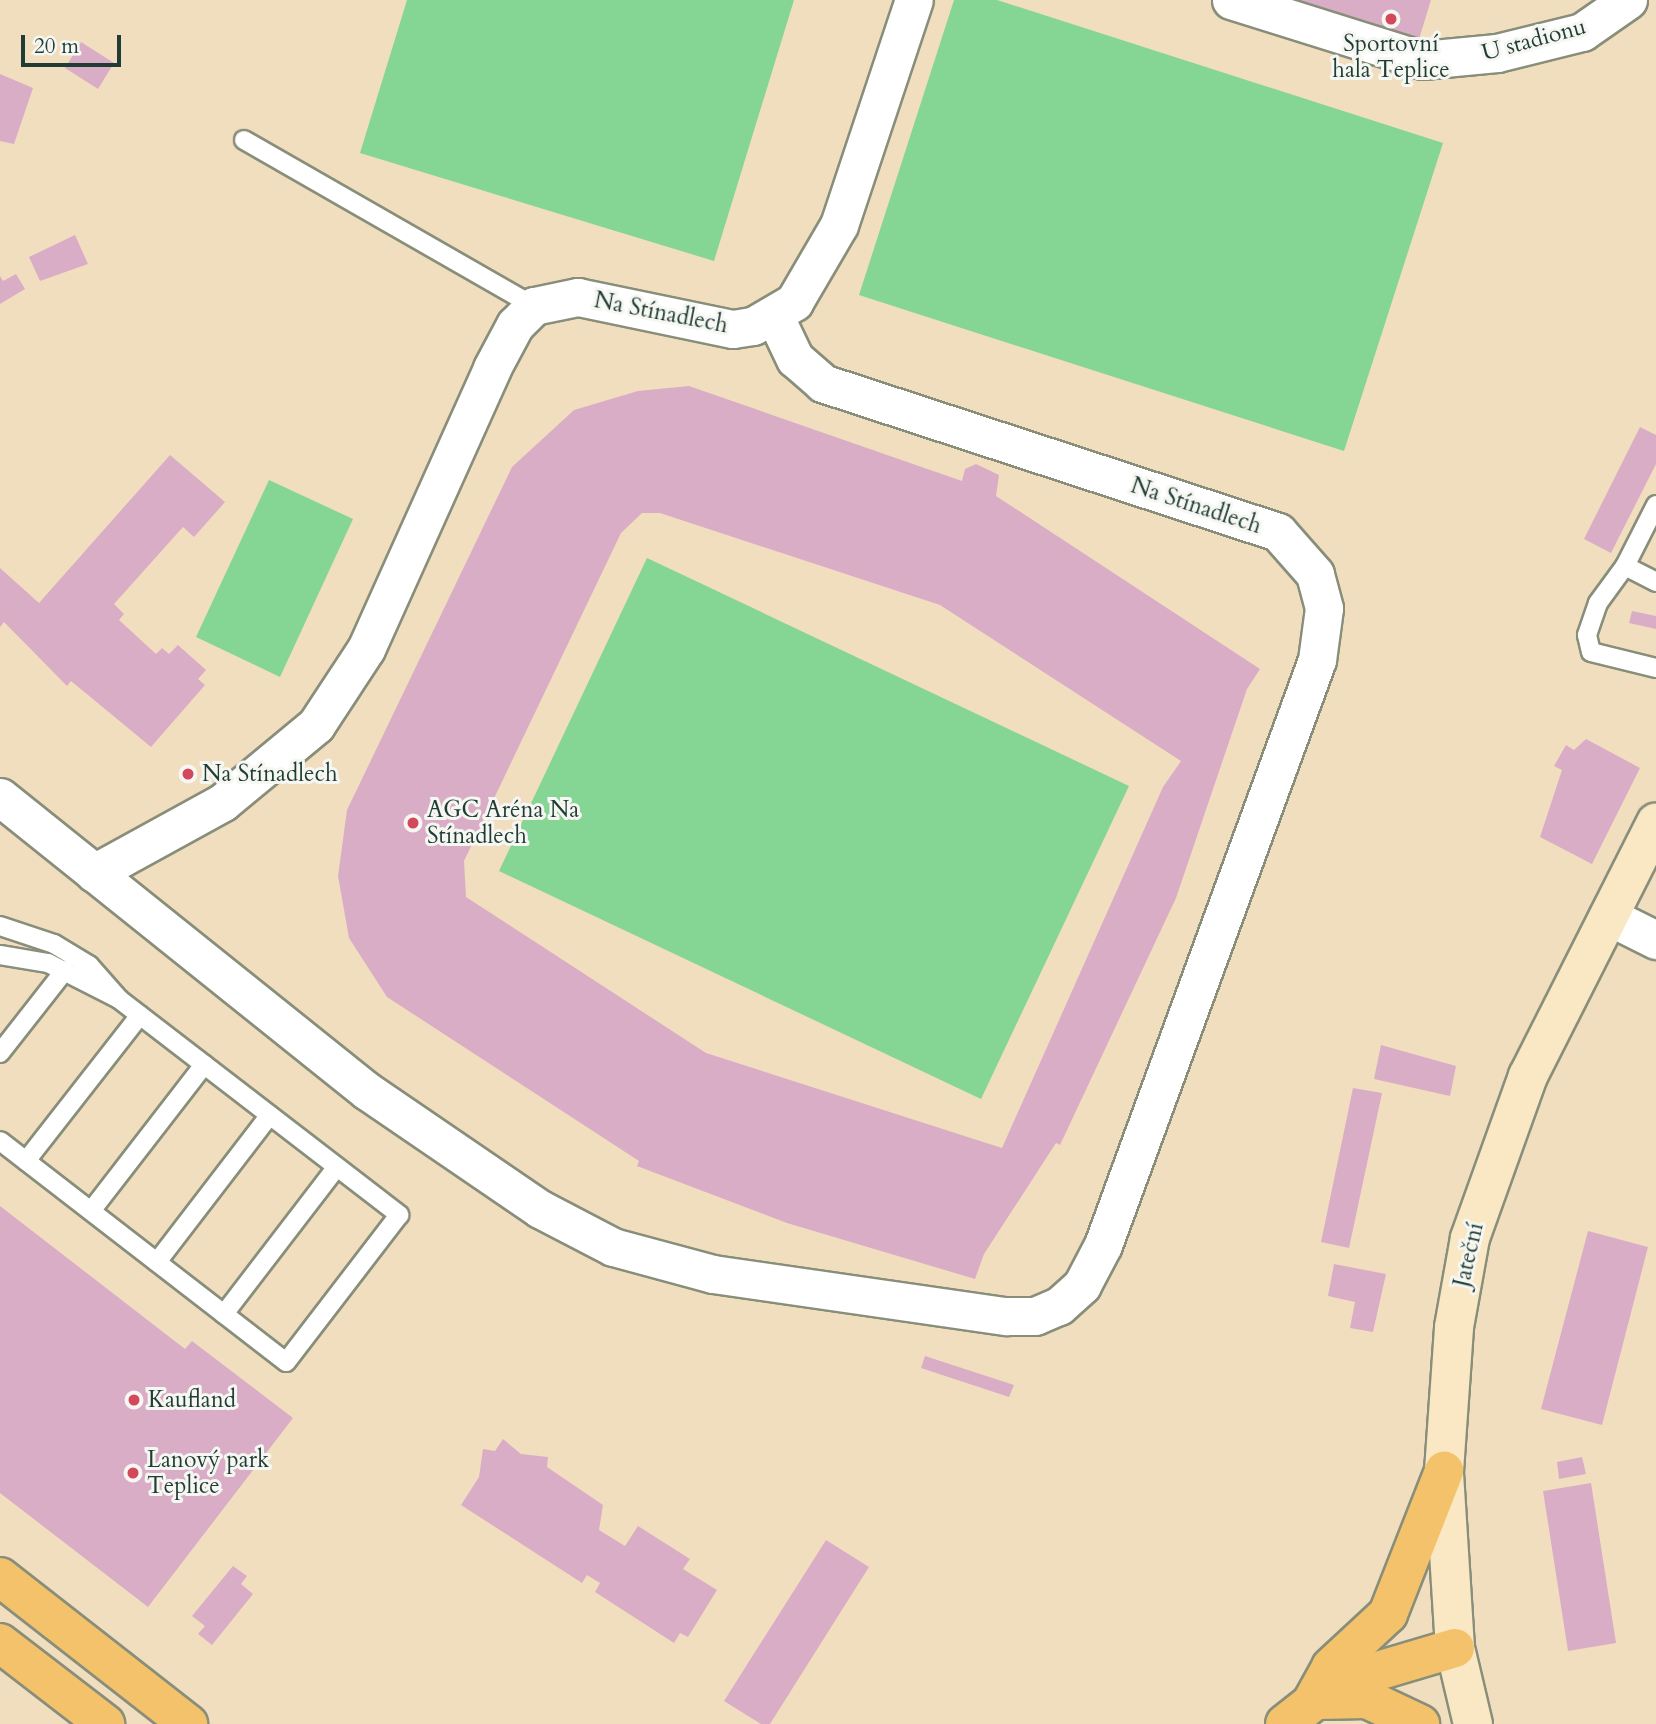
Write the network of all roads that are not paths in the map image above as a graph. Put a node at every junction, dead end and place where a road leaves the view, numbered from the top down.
1 (914, 0) edge
2 (1231, 0) edge
3 (1628, 0) edge
4 (244, 140) dead end
5 (534, 306) junction
6 (774, 315) junction
7 (1656, 505) edge
8 (1625, 566) junction
9 (1656, 582) edge
10 (1656, 668) edge
11 (0, 797) edge
12 (1656, 823) edge
13 (94, 873) junction
14 (1608, 916) junction
15 (0, 926) edge
16 (1656, 940) edge
17 (0, 955) edge
18 (65, 970) junction
19 (119, 999) junction
20 (140, 1015) junction
21 (0, 1053) edge
22 (204, 1065) junction
23 (270, 1115) junction
24 (0, 1141) edge
25 (26, 1161) junction
26 (337, 1167) junction
27 (91, 1211) junction
28 (157, 1262) junction
29 (224, 1314) junction
30 (1444, 1471) junction
31 (0, 1577) edge
32 (0, 1643) edge
33 (1455, 1648) junction
34 (1299, 1712) edge
35 (105, 1724) edge
36 (188, 1724) edge
37 (1420, 1724) edge
38 (1473, 1724) edge

1 - 6 street, Na Stínadlech
2 - 3 street, U stadionu
4 - 5 lane
5 - 6 street, Na Stínadlech
5 - 13 street
6 - 13 street, Na Stínadlech
7 - 8 lane
8 - 9 lane
8 - 10 lane
11 - 13 street
12 - 14 main road, Jateční
14 - 16 street
14 - 30 main road, Jateční
15 - 19 lane
17 - 18 lane
18 - 19 lane
18 - 21 lane
19 - 20 lane
20 - 22 lane
20 - 25 lane
22 - 23 lane
22 - 27 lane
23 - 26 lane
23 - 28 lane
24 - 25 lane
25 - 27 lane
26 - 29 lane
26 - 29 lane
27 - 28 lane
28 - 29 lane
30 - 33 main road, Jateční
30 - 34 highway
31 - 36 highway
32 - 35 highway
33 - 34 highway
33 - 38 main road, Jateční
34 - 37 highway

